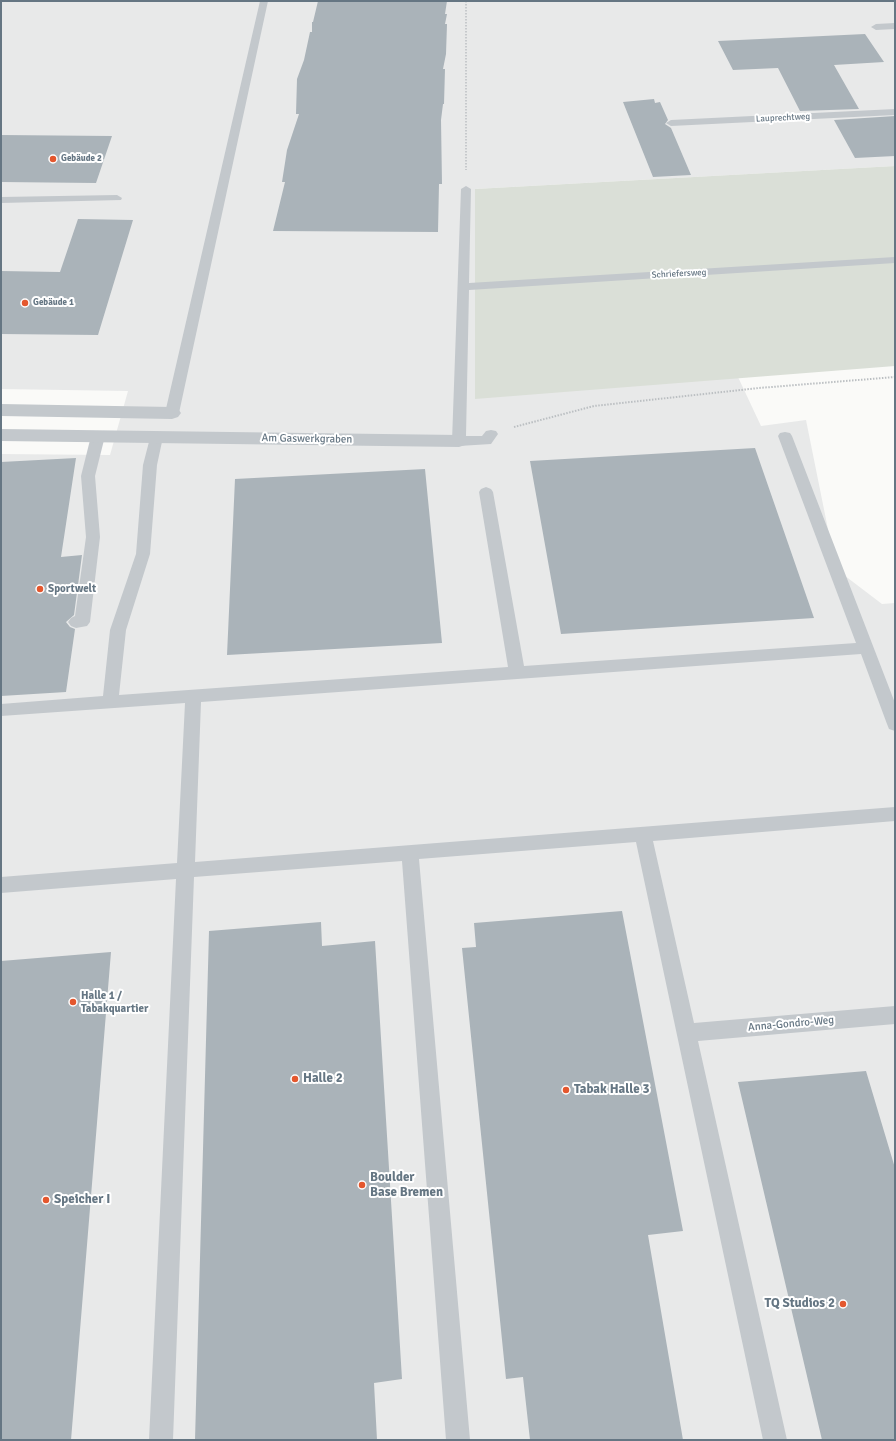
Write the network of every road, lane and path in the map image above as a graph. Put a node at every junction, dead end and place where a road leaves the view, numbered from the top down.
1 (264, 1) edge
2 (466, 1) edge
3 (895, 26) edge
4 (876, 27) dead end
5 (895, 112) edge
6 (671, 124) dead end
7 (466, 189) joint
8 (116, 198) dead end
9 (1, 200) edge
10 (895, 260) edge
11 (463, 287) junction
12 (895, 377) edge
13 (1, 410) edge
14 (172, 413) junction
15 (491, 434) joint
16 (1, 435) edge
17 (98, 436) junction
18 (784, 436) dead end
19 (156, 437) junction
20 (459, 441) junction
21 (486, 492) dead end
22 (76, 622) dead end
23 (866, 648) junction
24 (517, 673) junction
25 (193, 696) junction
26 (110, 702) junction
27 (1, 710) edge
28 (895, 724) edge
29 (895, 814) edge
30 (644, 834) junction
31 (410, 852) junction
32 (186, 870) junction
33 (1, 885) edge
34 (895, 1015) edge
35 (687, 1033) junction
36 (161, 1440) edge
37 (458, 1440) edge
38 (775, 1440) edge

1 - 14 lane
2 - 7 path
3 - 4 lane
5 - 6 lane, Lauprechtweg
7 - 11 lane
8 - 9 lane
10 - 11 lane, Schriefersweg
11 - 20 lane
12 - 15 path
13 - 14 street
14 - 19 street
15 - 20 lane
16 - 17 street, Am Gaswerkgraben
17 - 19 street, Am Gaswerkgraben
17 - 22 lane
18 - 23 lane
19 - 20 street, Am Gaswerkgraben
19 - 26 lane
21 - 24 lane
23 - 24 lane
23 - 28 lane
24 - 25 lane
25 - 26 lane
25 - 32 lane
26 - 27 lane
29 - 30 lane
30 - 31 lane
30 - 35 lane
31 - 32 lane
31 - 37 lane
32 - 33 lane
32 - 36 lane
34 - 35 lane, Anna-Gondro-Weg
35 - 38 lane

